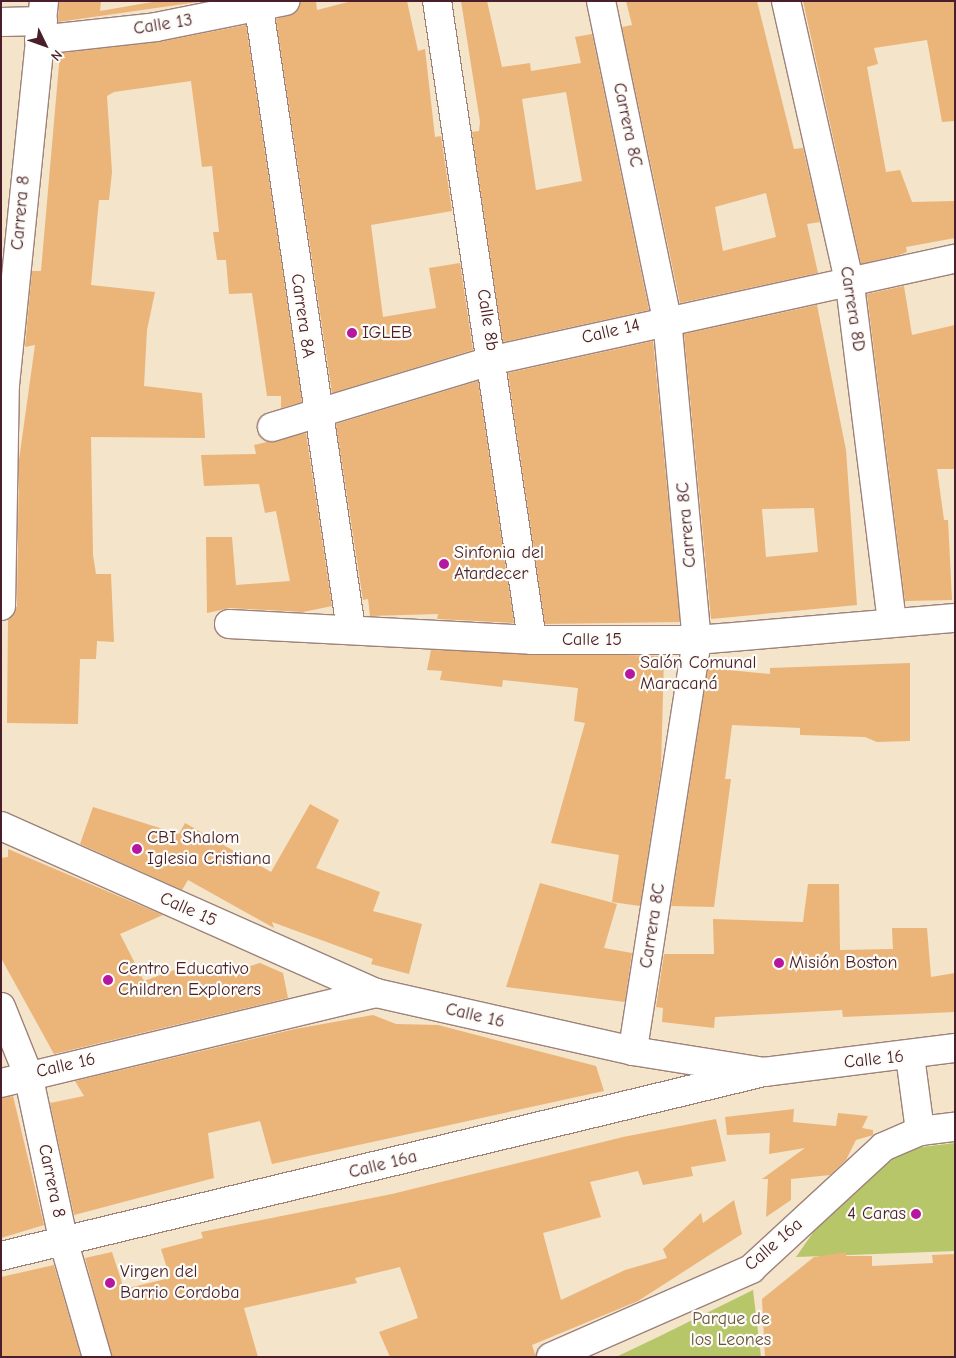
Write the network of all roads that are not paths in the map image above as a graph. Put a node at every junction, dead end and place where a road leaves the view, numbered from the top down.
1 (437, 1) edge
2 (601, 1) edge
3 (786, 1) edge
4 (268, 4) edge
5 (42, 21) edge
6 (1, 22) edge
7 (955, 260) edge
8 (850, 285) junction
9 (667, 319) junction
10 (494, 360) junction
11 (3, 385) edge
12 (316, 417) junction
13 (272, 426) dead end
14 (1, 606) edge
15 (955, 618) edge
16 (892, 621) junction
17 (229, 624) dead end
18 (351, 629) junction
19 (532, 640) junction
20 (697, 640) junction
21 (1, 826) edge
22 (376, 993) junction
23 (1, 1007) edge
24 (955, 1048) edge
25 (633, 1051) junction
26 (910, 1056) junction
27 (764, 1072) junction
28 (28, 1074) junction
29 (1, 1083) edge
30 (955, 1126) edge
31 (920, 1131) junction
32 (64, 1243) junction
33 (1, 1256) edge
34 (97, 1357) edge
35 (551, 1357) edge

1 - 10 street, Calle 8b
2 - 9 street, Carrera 8C
3 - 8 street, Carrera 8D
4 - 5 street, Calle 13
4 - 12 street, Carrera 8A
5 - 6 street, Calle 13
5 - 11 street, Carrera 8
7 - 8 street, Calle 14
8 - 9 street, Calle 14
8 - 16 street, Carrera 8D
9 - 10 street, Calle 14
9 - 20 street, Carrera 8C
10 - 12 street, Calle 14
10 - 19 street, Calle 8b
11 - 14 street, Carrera 8
12 - 13 street, Calle 14
12 - 18 street, Carrera 8A
15 - 16 street, Calle 15
16 - 20 street, Calle 15
17 - 18 street, Calle 15
18 - 19 street, Calle 15
19 - 20 street, Calle 15
20 - 25 street, Carrera 8C
21 - 22 street, Calle 15
22 - 25 street, Calle 16
22 - 28 street, Calle 16
23 - 28 street, Carrera 8
24 - 26 street, Calle 16
25 - 27 street, Calle 16
26 - 27 street, Calle 16
26 - 31 street
27 - 32 street, Calle 16a
28 - 29 street, Calle 16
28 - 32 street, Carrera 8
30 - 31 street, Calle 16a
31 - 35 street, Calle 16a
32 - 33 street, Calle 16a
32 - 34 street, Carrera 8

